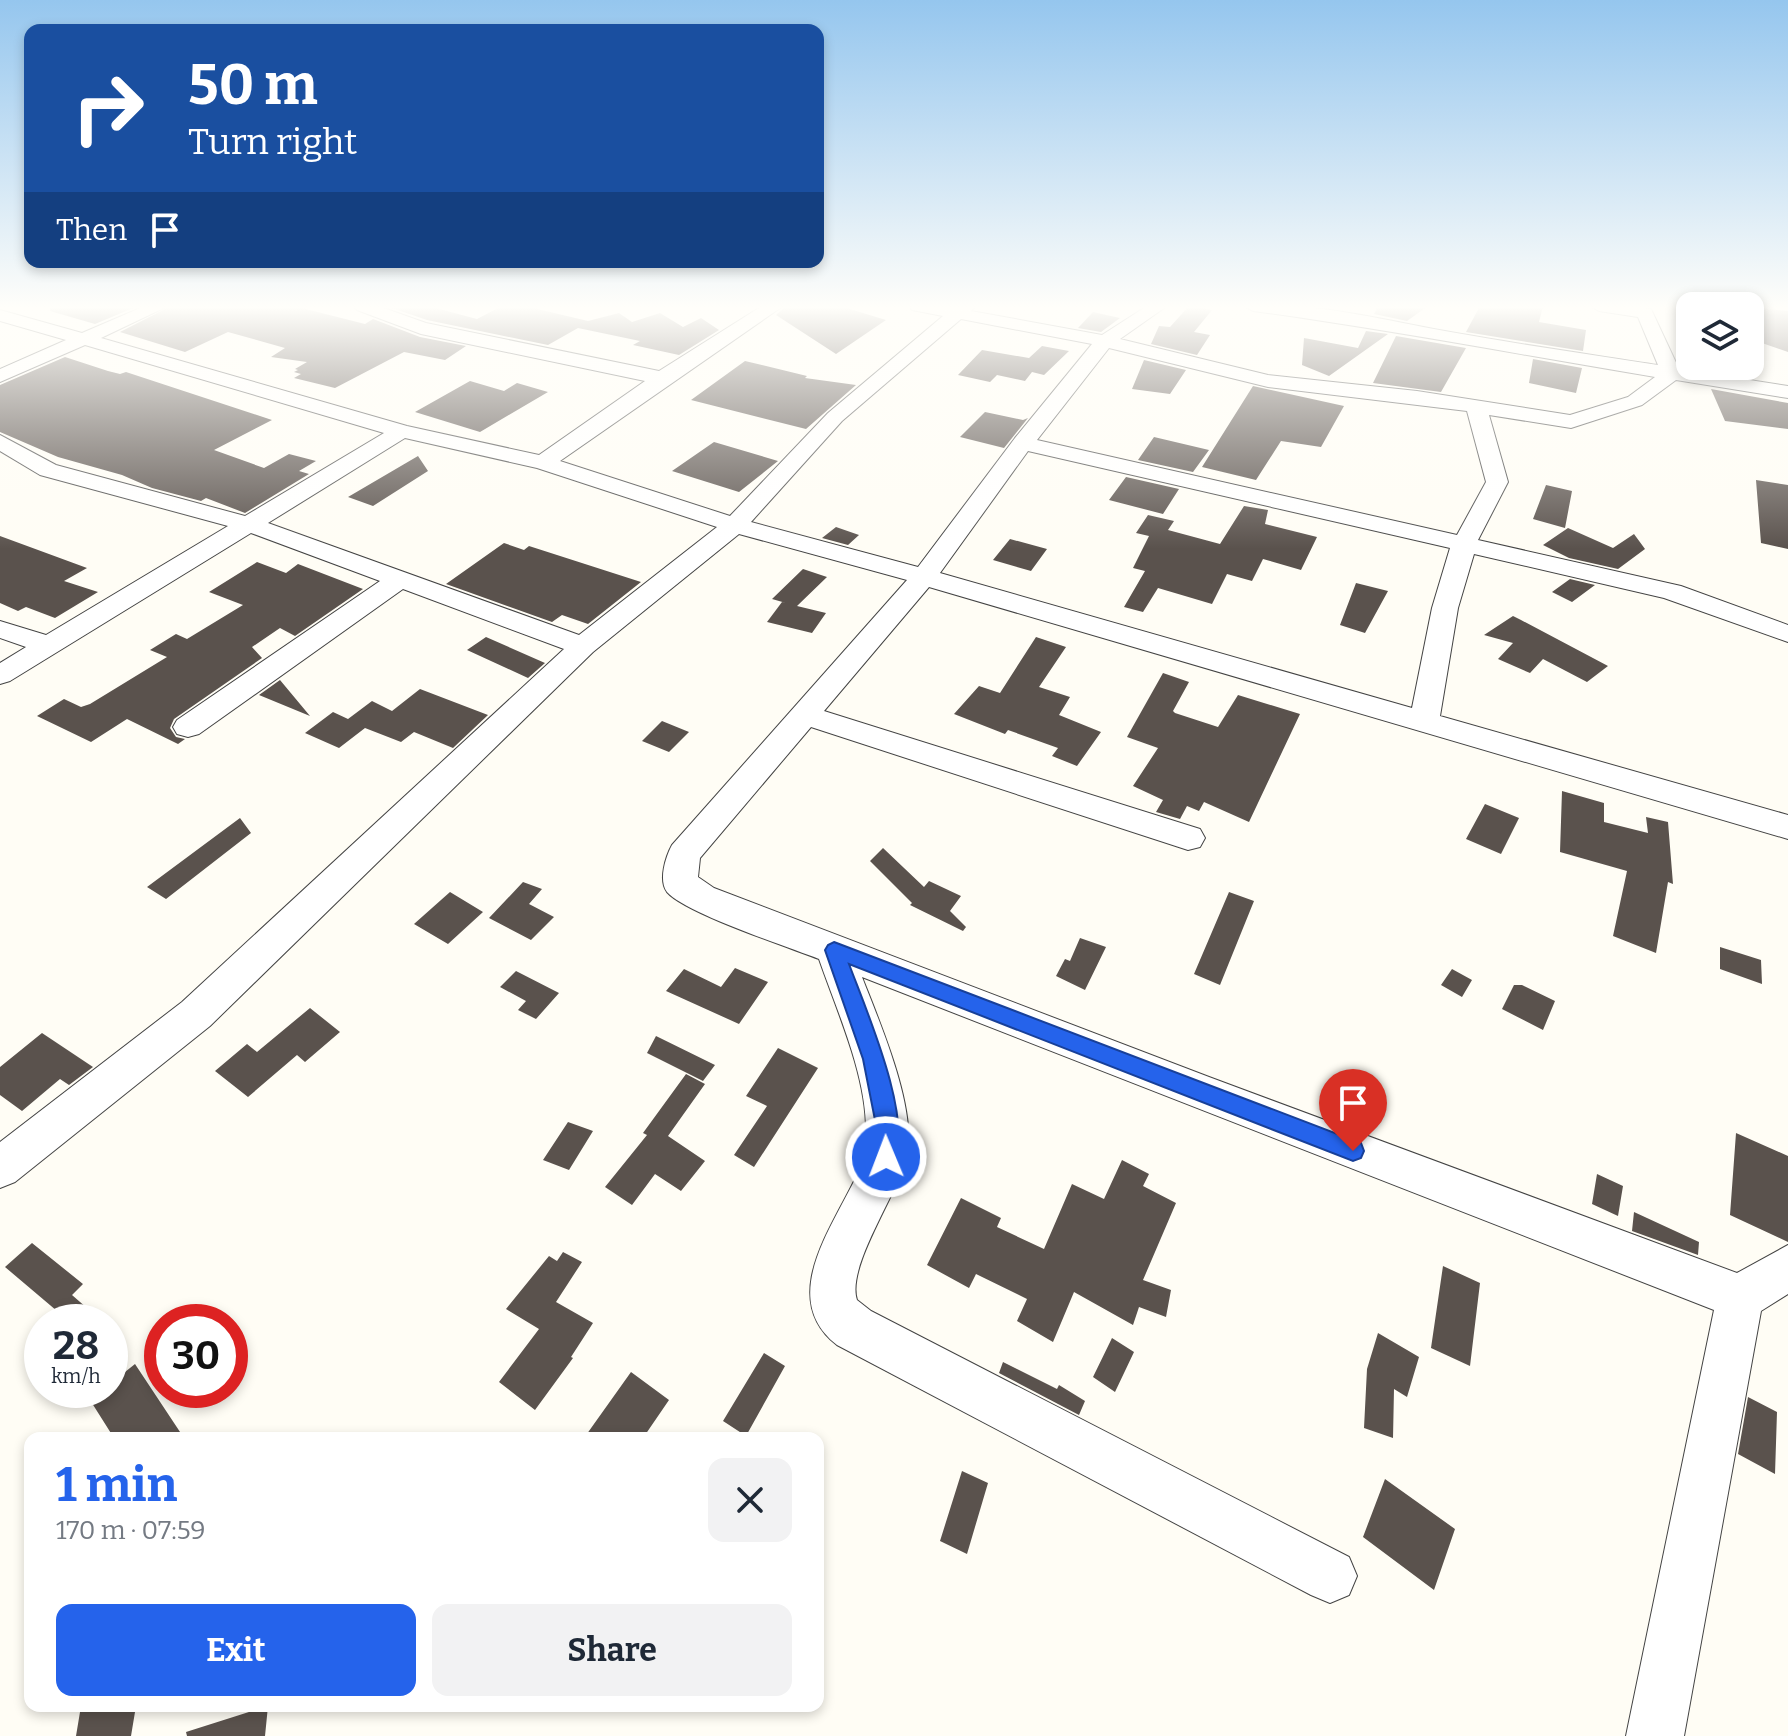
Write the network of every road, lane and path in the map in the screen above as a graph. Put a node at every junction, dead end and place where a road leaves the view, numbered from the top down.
1 (253, 387) edge
2 (649, 387) edge
3 (870, 387) edge
4 (1068, 387) edge
5 (1318, 387) edge
6 (1654, 387) edge
7 (1756, 387) edge
8 (1788, 392) edge
9 (1476, 406) junction
10 (402, 431) junction
11 (0, 442) edge
12 (1023, 443) junction
13 (543, 463) junction
14 (251, 525) junction
15 (735, 525) junction
16 (1464, 544) junction
17 (924, 577) junction
18 (399, 580) junction
19 (0, 629) edge
20 (1788, 634) edge
21 (48, 645) junction
22 (583, 646) junction
23 (0, 675) edge
24 (805, 715) junction
25 (1424, 721) junction
26 (188, 727) dead end
27 (1788, 827) edge
28 (1188, 838) dead end
29 (834, 950) junction
30 (0, 1168) edge
31 (1788, 1268) edge
32 (1740, 1297) junction
33 (1330, 1576) dead end
34 (1655, 1736) edge

1 - 10 street
2 - 13 street
3 - 15 street
4 - 12 street
5 - 9 street
6 - 9 street
7 - 8 street
9 - 16 street
10 - 13 street
10 - 14 street
11 - 14 street
12 - 16 street
12 - 17 street
13 - 15 street
14 - 18 street
14 - 21 street
15 - 17 street
15 - 22 street
16 - 20 street
16 - 25 street
17 - 24 street
17 - 25 street
18 - 22 street
18 - 26 street
19 - 21 street
21 - 23 street
22 - 30 street
24 - 28 street
24 - 29 street
25 - 27 street
29 - 32 street
29 - 33 street
31 - 32 street
32 - 34 street

